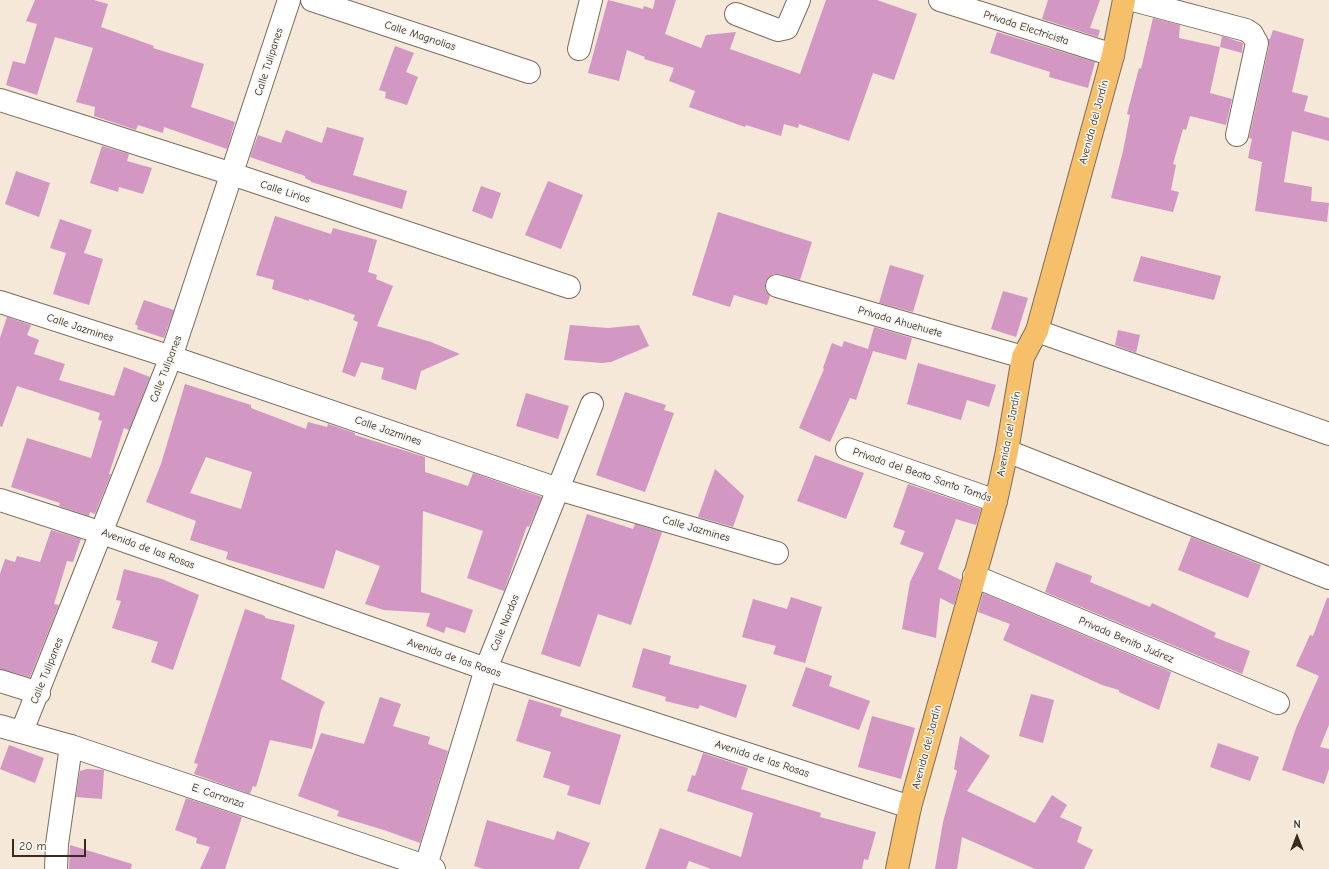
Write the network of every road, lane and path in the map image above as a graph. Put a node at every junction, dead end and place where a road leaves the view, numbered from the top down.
1 (289, 0) edge
2 (312, 0) edge
3 (592, 0) edge
4 (799, 0) edge
5 (940, 0) edge
6 (1124, 0) edge
7 (1133, 0) edge
8 (736, 14) dead end
9 (579, 49) dead end
10 (1112, 55) junction
11 (529, 72) dead end
12 (0, 100) edge
13 (1238, 135) dead end
14 (232, 174) junction
15 (777, 286) dead end
16 (569, 287) dead end
17 (0, 302) edge
18 (1037, 330) junction
19 (1023, 357) junction
20 (172, 358) junction
21 (592, 404) dead end
22 (1329, 434) edge
23 (847, 449) dead end
24 (1007, 451) junction
25 (558, 488) junction
26 (0, 500) edge
27 (996, 501) junction
28 (102, 533) junction
29 (777, 553) dead end
30 (974, 576) junction
31 (1329, 578) edge
32 (486, 669) junction
33 (0, 681) edge
34 (39, 693) junction
35 (1278, 703) dead end
36 (0, 726) edge
37 (22, 732) junction
38 (71, 746) junction
39 (910, 807) junction
40 (428, 868) edge
41 (56, 869) edge
42 (896, 869) edge

1 - 14 street, Calle Tulipanes
2 - 11 street, Calle Magnolias
3 - 9 street
4 - 8 street
5 - 10 street, Privada Electricista
6 - 10 main road, Avenida del Jardín
7 - 13 street
10 - 18 main road, Avenida del Jardín
12 - 14 street, Calle Lirios
14 - 16 street, Calle Lirios
14 - 20 street, Calle Tulipanes
15 - 19 street, Privada Ahuehuete
17 - 20 street, Calle Jazmines
18 - 19 main road, Avenida del Jardín
18 - 22 street
19 - 24 main road, Avenida del Jardín
20 - 25 street, Calle Jazmines
20 - 28 street, Calle Tulipanes
21 - 25 street, Calle Nardos
23 - 27 street, Privada del Beato Santo Tomás
24 - 27 main road, Avenida del Jardín
24 - 31 street
25 - 29 street, Calle Jazmines
25 - 32 street, Calle Nardos
26 - 28 street, Avenida de las Rosas
27 - 30 main road, Avenida del Jardín
28 - 32 street, Avenida de las Rosas
28 - 34 street, Calle Tulipanes
30 - 35 street, Privada Benito Juárez
30 - 39 main road, Avenida del Jardín
32 - 39 street, Avenida de las Rosas
32 - 40 street, Calle Nardos
33 - 34 street
34 - 37 street, Calle Tulipanes
36 - 37 street, E. Carranza
37 - 38 street, E. Carranza
38 - 40 street, E. Carranza
38 - 41 street
39 - 42 main road, Avenida del Jardín

